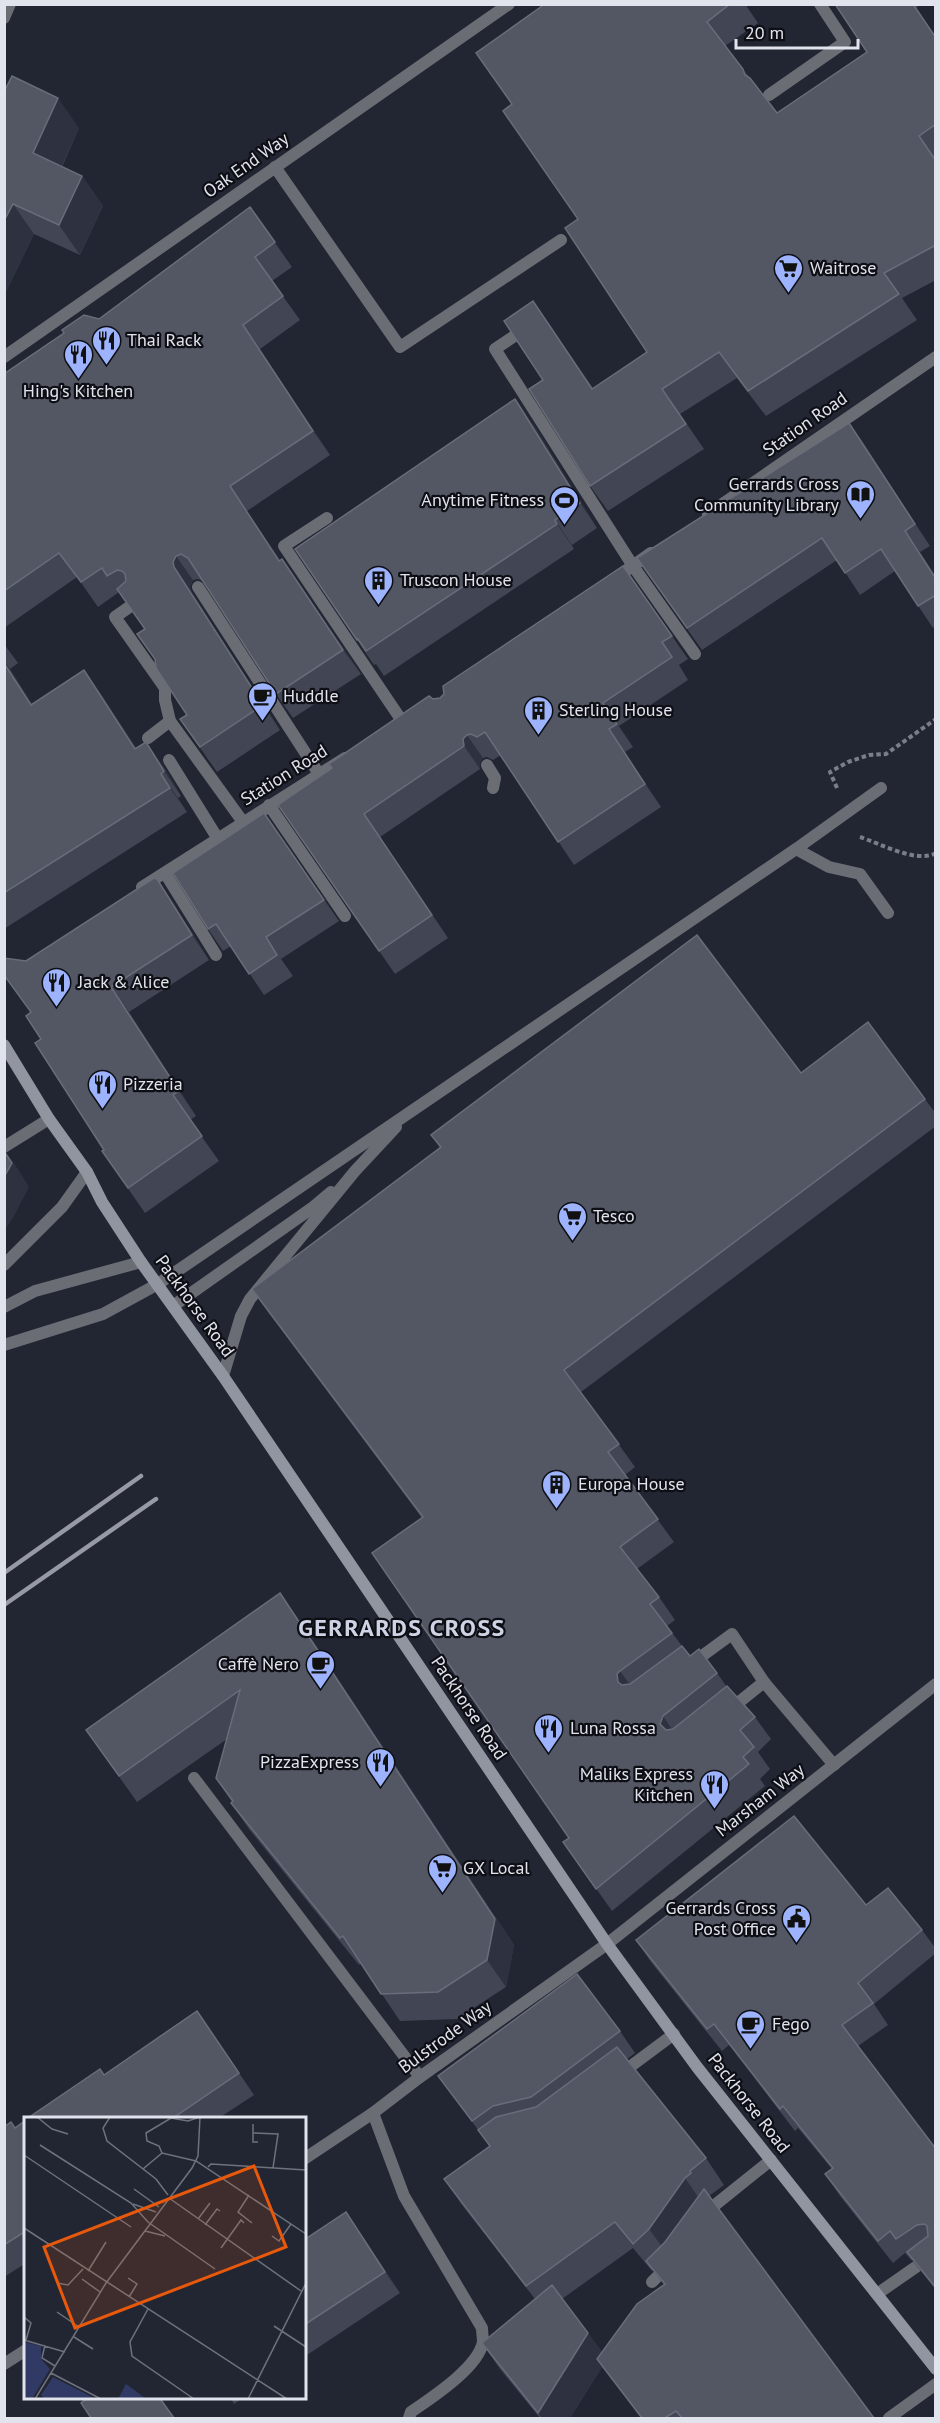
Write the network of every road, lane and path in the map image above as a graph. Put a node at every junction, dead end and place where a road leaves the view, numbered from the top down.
1 (10, 4) edge
2 (509, 4) edge
3 (820, 4) edge
4 (4, 18) edge
5 (769, 95) dead end
6 (275, 167) junction
7 (561, 240) dead end
8 (531, 325) edge
9 (4, 357) edge
10 (936, 357) edge
11 (327, 518) dead end
12 (701, 518) edge
13 (662, 545) edge
14 (633, 566) junction
15 (604, 586) edge
16 (198, 587) edge
17 (135, 603) edge
18 (695, 654) dead end
19 (170, 721) junction
20 (402, 721) edge
21 (148, 738) dead end
22 (356, 750) edge
23 (169, 760) dead end
24 (486, 765) edge
25 (319, 774) junction
26 (493, 788) dead end
27 (881, 788) dead end
28 (269, 806) junction
29 (243, 822) junction
30 (218, 839) junction
31 (796, 849) junction
32 (165, 873) junction
33 (135, 892) edge
34 (888, 913) dead end
35 (345, 916) edge
36 (216, 955) edge
37 (4, 1045) edge
38 (411, 1111) junction
39 (49, 1119) junction
40 (4, 1148) edge
41 (355, 1171) junction
42 (87, 1172) junction
43 (141, 1262) junction
44 (4, 1265) edge
45 (158, 1284) junction
46 (173, 1306) junction
47 (4, 1307) edge
48 (4, 1345) edge
49 (223, 1376) junction
50 (677, 1674) edge
51 (764, 1682) junction
52 (936, 1684) edge
53 (720, 1717) edge
54 (834, 1766) junction
55 (194, 1778) dead end
56 (607, 1944) junction
57 (674, 2034) junction
58 (420, 2077) junction
59 (607, 2084) edge
60 (372, 2113) junction
61 (306, 2158) edge
62 (771, 2160) junction
63 (698, 2226) edge
64 (936, 2253) edge
65 (674, 2260) edge
66 (652, 2282) edge
67 (877, 2294) junction
68 (24, 2350) edge
69 (4, 2364) edge
70 (936, 2368) edge
71 (936, 2384) edge
72 (409, 2418) edge
73 (889, 2418) edge

1 - 4 street
2 - 6 street, Oak End Way
3 - 5 street
6 - 7 street
6 - 9 street, Oak End Way
8 - 14 street
10 - 12 street, Station Road
11 - 20 street
13 - 14 street
14 - 15 street
14 - 18 street
16 - 25 street
17 - 19 street
19 - 21 street
19 - 29 street
22 - 25 street, Station Road
23 - 30 street
24 - 26 street
25 - 28 street, Station Road
27 - 31 street
28 - 29 street, Station Road
28 - 35 street
29 - 30 street, Station Road
30 - 32 street, Station Road
31 - 34 street
31 - 38 street
32 - 33 street, Station Road
32 - 36 street
37 - 39 main road, Packhorse Road
38 - 41 street
38 - 45 street
39 - 40 street
39 - 42 main road, Packhorse Road
41 - 46 street
41 - 49 street
42 - 43 main road, Packhorse Road
42 - 44 street
43 - 45 main road, Packhorse Road
43 - 47 street
45 - 46 main road, Packhorse Road
45 - 48 street
46 - 49 main road, Packhorse Road
49 - 56 main road, Packhorse Road
50 - 51 street
51 - 53 street
51 - 54 street
52 - 54 street, Marsham Way
54 - 56 street, Marsham Way
55 - 58 street
56 - 57 main road, Packhorse Road
56 - 58 street, Bulstrode Way
57 - 59 street
57 - 62 main road, Packhorse Road
58 - 60 street, Bulstrode Way
60 - 61 street, Bulstrode Way
60 - 72 street
62 - 63 street
62 - 67 main road, Packhorse Road
64 - 67 street
65 - 66 street
67 - 70 main road, Packhorse Road
68 - 69 street
71 - 73 street

